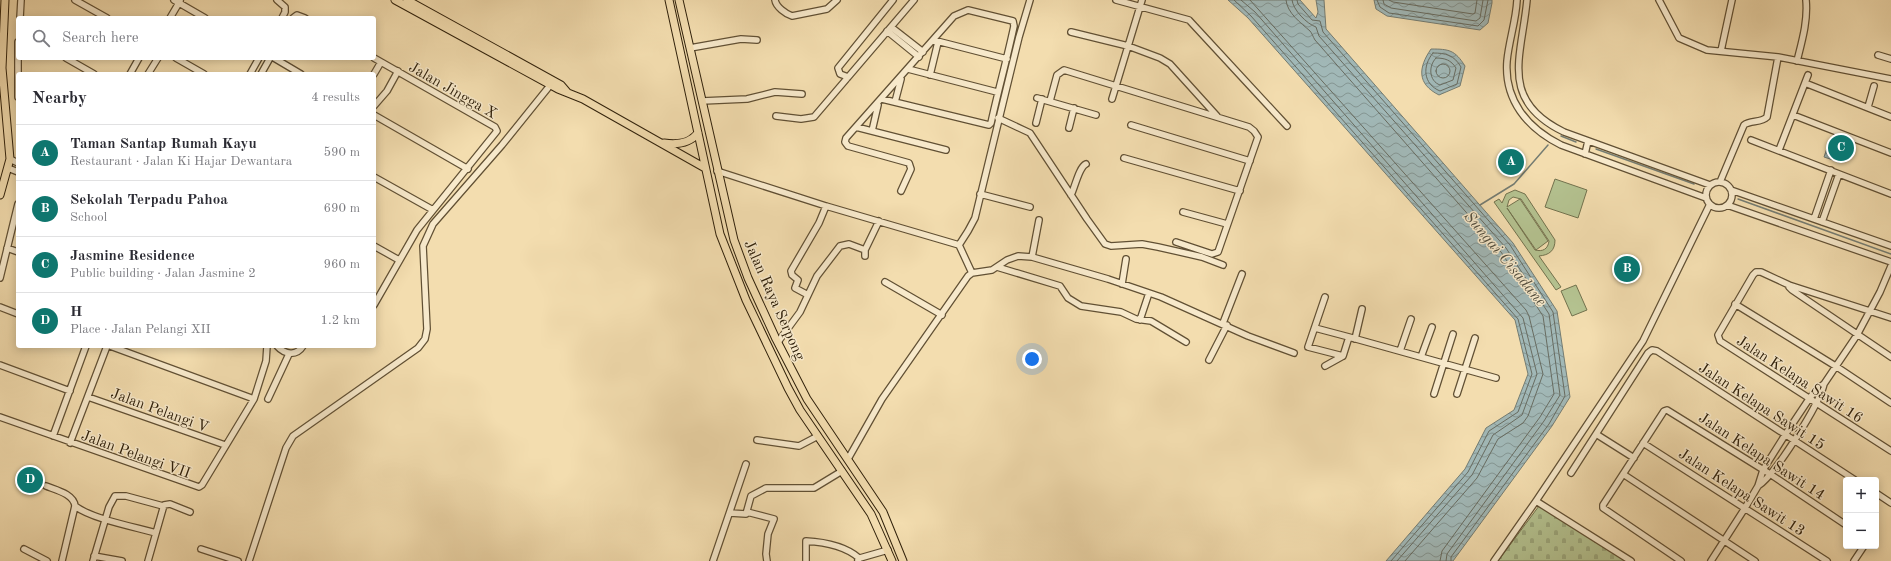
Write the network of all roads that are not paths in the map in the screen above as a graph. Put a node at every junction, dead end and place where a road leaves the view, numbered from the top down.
1 (5, 0) edge
2 (21, 0) edge
3 (75, 0) edge
4 (277, 0) edge
5 (395, 0) edge
6 (407, 0) edge
7 (669, 0) edge
8 (680, 0) edge
9 (685, 0) edge
10 (775, 0) edge
11 (838, 0) edge
12 (893, 0) edge
13 (914, 0) edge
14 (1030, 0) edge
15 (1116, 0) edge
16 (1142, 0) edge
17 (1517, 0) edge
18 (1527, 0) edge
19 (1658, 0) edge
20 (1732, 0) edge
21 (1806, 0) edge
22 (178, 1) edge
23 (1140, 7) junction
24 (20, 16) edge
25 (103, 16) edge
26 (171, 16) edge
27 (202, 16) edge
28 (283, 16) edge
29 (889, 29) junction
30 (1071, 32) dead end
31 (900, 33) junction
32 (895, 38) junction
33 (757, 40) dead end
34 (936, 41) junction
35 (1128, 46) junction
36 (690, 48) junction
37 (1721, 51) junction
38 (923, 52) junction
39 (1878, 55) dead end
40 (919, 57) junction
41 (1778, 58) junction
42 (376, 59) edge
43 (1007, 59) junction
44 (1891, 59) edge
45 (18, 60) edge
46 (70, 60) edge
47 (138, 60) edge
48 (157, 60) edge
49 (180, 60) edge
50 (258, 60) edge
51 (269, 60) edge
52 (277, 60) edge
53 (1797, 61) junction
54 (381, 62) junction
55 (908, 69) junction
56 (398, 71) junction
57 (18, 72) edge
58 (90, 72) edge
59 (131, 72) edge
60 (149, 72) edge
61 (200, 72) edge
62 (251, 72) edge
63 (262, 72) edge
64 (298, 72) edge
65 (375, 72) edge
66 (930, 75) junction
67 (1808, 75) dead end
68 (902, 76) junction
69 (848, 77) junction
70 (1891, 79) edge
71 (552, 83) junction
72 (1804, 83) junction
73 (1874, 86) dead end
74 (1116, 87) junction
75 (997, 92) junction
76 (802, 94) dead end
77 (1112, 99) dead end
78 (881, 100) junction
79 (702, 101) junction
80 (1050, 101) junction
81 (895, 102) junction
82 (376, 104) edge
83 (1074, 108) junction
84 (1868, 108) junction
85 (1096, 115) dead end
86 (1793, 115) junction
87 (376, 116) edge
88 (776, 116) dead end
89 (1218, 116) junction
90 (1891, 117) edge
91 (998, 118) junction
92 (3, 120) edge
93 (1036, 123) dead end
94 (1131, 126) dead end
95 (1287, 126) dead end
96 (856, 127) junction
97 (1069, 128) dead end
98 (872, 131) junction
99 (698, 133) junction
100 (1751, 140) dead end
101 (1588, 141) junction
102 (661, 143) junction
103 (946, 150) dead end
104 (1779, 150) junction
105 (1891, 153) edge
106 (1585, 154) junction
107 (1124, 158) dead end
108 (10, 159) junction
109 (1250, 161) junction
110 (16, 162) edge
111 (1086, 164) dead end
112 (8, 168) junction
113 (706, 168) junction
114 (468, 169) junction
115 (718, 170) junction
116 (1830, 170) junction
117 (16, 171) edge
118 (1838, 174) junction
119 (376, 178) edge
120 (1698, 181) junction
121 (1720, 182) junction
122 (1710, 185) junction
123 (1731, 190) junction
124 (901, 191) dead end
125 (1240, 191) junction
126 (1694, 193) junction
127 (980, 194) junction
128 (1891, 194) edge
129 (0, 195) edge
130 (1071, 195) junction
131 (1706, 198) junction
132 (1710, 204) junction
133 (1727, 205) junction
134 (826, 206) junction
135 (1030, 207) dead end
136 (433, 210) junction
137 (16, 212) edge
138 (1183, 212) dead end
139 (1814, 219) junction
140 (1039, 220) dead end
141 (879, 221) junction
142 (1822, 222) junction
143 (1227, 224) junction
144 (1176, 242) dead end
145 (959, 245) junction
146 (1891, 246) edge
147 (376, 247) edge
148 (7, 248) junction
149 (16, 251) edge
150 (1032, 257) junction
151 (1126, 259) dead end
152 (399, 260) junction
153 (1891, 262) edge
154 (1223, 265) dead end
155 (1891, 266) edge
156 (997, 267) junction
157 (972, 273) junction
158 (1242, 274) dead end
159 (0, 278) edge
160 (885, 282) dead end
161 (1122, 284) junction
162 (1789, 285) junction
163 (1149, 293) junction
164 (808, 295) junction
165 (1325, 297) dead end
166 (376, 301) edge
167 (1735, 304) junction
168 (0, 307) edge
169 (1362, 309) dead end
170 (1871, 311) junction
171 (16, 313) edge
172 (942, 315) junction
173 (1891, 318) edge
174 (1411, 319) dead end
175 (1140, 320) junction
176 (1225, 324) junction
177 (1432, 327) dead end
178 (1315, 328) junction
179 (1453, 334) dead end
180 (1858, 335) junction
181 (1352, 338) junction
182 (1475, 338) dead end
183 (778, 342) junction
184 (1186, 342) dead end
185 (85, 348) edge
186 (106, 348) edge
187 (116, 348) edge
188 (267, 348) edge
189 (280, 348) edge
190 (301, 348) edge
191 (1400, 351) junction
192 (784, 353) junction
193 (1294, 353) dead end
194 (289, 354) junction
195 (1343, 356) junction
196 (1891, 356) edge
197 (1421, 357) junction
198 (774, 358) junction
199 (1209, 360) dead end
200 (1444, 363) junction
201 (0, 365) edge
202 (1326, 366) dead end
203 (1836, 367) junction
204 (1466, 369) junction
205 (1496, 378) dead end
206 (1824, 384) junction
207 (70, 391) junction
208 (1434, 394) dead end
209 (1457, 394) dead end
210 (88, 397) junction
211 (254, 398) junction
212 (268, 399) dead end
213 (1809, 399) junction
214 (1891, 403) edge
215 (1816, 404) junction
216 (0, 417) edge
217 (1596, 434) junction
218 (1785, 435) junction
219 (53, 436) junction
220 (818, 436) junction
221 (757, 440) dead end
222 (1793, 440) junction
223 (70, 443) junction
224 (1644, 443) junction
225 (224, 445) junction
226 (1891, 451) edge
227 (1634, 458) junction
228 (848, 460) junction
229 (746, 464) dead end
230 (1763, 470) junction
231 (842, 471) junction
232 (1571, 473) dead end
233 (1623, 474) junction
234 (1770, 474) junction
235 (1850, 477) edge
236 (46, 486) dead end
237 (1758, 486) junction
238 (1879, 495) edge
239 (1536, 501) junction
240 (1891, 503) edge
241 (75, 506) junction
242 (162, 506) junction
243 (1745, 508) junction
244 (190, 512) dead end
245 (730, 512) junction
246 (747, 512) junction
247 (105, 520) junction
248 (1843, 523) edge
249 (156, 533) junction
250 (1724, 541) junction
251 (24, 549) dead end
252 (201, 549) dead end
253 (1862, 549) edge
254 (888, 550) junction
255 (94, 558) edge
256 (858, 560) edge
257 (47, 561) edge
258 (62, 561) edge
259 (122, 561) edge
260 (148, 561) edge
261 (238, 561) edge
262 (249, 561) edge
263 (713, 561) edge
264 (767, 561) edge
265 (806, 561) edge
266 (892, 561) edge
267 (903, 561) edge
268 (1494, 561) edge
269 (1631, 561) edge
270 (1681, 561) edge
271 (1711, 561) edge
272 (1755, 561) edge
273 (1826, 561) edge
274 (1854, 561) edge

1 - 92 main road
2 - 24 street
3 - 25 street
4 - 28 street
5 - 71 main road
6 - 71 main road
7 - 99 main road, Jalan Raya Serpong
8 - 9 street
8 - 36 main road, Jalan Raya Serpong
10 - 11 street
12 - 69 street
13 - 29 street
14 - 91 street
15 - 23 street
16 - 23 street
17 - 106 street
18 - 101 street
19 - 37 street
20 - 37 street
21 - 53 street
22 - 26 street
22 - 27 street
23 - 35 street
23 - 95 street
29 - 31 street
29 - 32 street
29 - 69 street
30 - 35 street
31 - 32 street
31 - 38 street
32 - 40 street
33 - 36 street
34 - 38 street
34 - 43 street
34 - 43 street
34 - 66 street
35 - 74 street
35 - 89 street
36 - 79 main road, Jalan Raya Serpong
37 - 41 street
38 - 40 street
39 - 44 street
40 - 55 street
41 - 53 street
41 - 121 street
42 - 54 street, Jalan Jingga X
43 - 75 street
45 - 57 street
46 - 58 street
47 - 59 street
48 - 60 street
49 - 61 street
50 - 62 street
51 - 63 street
52 - 64 street
53 - 70 street
54 - 56 street, Jalan Jingga X
54 - 65 street
55 - 66 street
55 - 68 street
56 - 82 street
56 - 114 street, Jalan Jingga X
66 - 75 street
67 - 72 street
68 - 78 street
68 - 81 street
69 - 88 street
71 - 102 main road
71 - 262 street
72 - 84 street
72 - 86 street
73 - 84 street
74 - 77 street
74 - 80 street
74 - 89 street
75 - 81 street
76 - 79 street
78 - 81 street
78 - 96 street
78 - 98 street
79 - 115 main road, Jalan Raya Serpong
80 - 83 street
80 - 93 street
83 - 85 street
83 - 97 street
84 - 90 street
86 - 104 street
86 - 105 street
87 - 114 street
89 - 109 street
91 - 127 street
91 - 130 street
92 - 108 main road
94 - 109 street
96 - 98 street
96 - 124 street
98 - 103 street
99 - 102 main road
99 - 113 main road, Jalan Raya Serpong
100 - 104 street
101 - 106 street
101 - 120 street
102 - 113 main road
104 - 116 street
106 - 126 street
107 - 125 street
108 - 110 street
108 - 112 main road
109 - 125 street
111 - 130 street
112 - 117 street
112 - 129 main road
113 - 198 main road, Jalan Raya Serpong
114 - 136 street
115 - 134 street
115 - 183 main road, Jalan Raya Serpong
116 - 118 street
116 - 139 street
118 - 128 street
118 - 142 street
119 - 136 street
120 - 122 street
120 - 126 street
121 - 122 street
121 - 123 street
122 - 131 street
123 - 133 street
123 - 139 street
125 - 143 street
126 - 131 street
127 - 135 street
127 - 145 street
130 - 154 street
131 - 132 street
132 - 133 street
132 - 239 street
133 - 153 street
134 - 141 street
134 - 164 street
136 - 152 street
137 - 148 street
138 - 143 street
139 - 142 street
140 - 150 street
141 - 145 street
141 - 164 street
142 - 146 street
143 - 144 street
145 - 157 street
147 - 152 street
148 - 149 street
148 - 159 street
150 - 156 street
150 - 161 street
151 - 161 street
152 - 166 street
155 - 170 street
156 - 157 street
156 - 175 street
157 - 172 street
158 - 176 street
160 - 172 street
161 - 163 street
162 - 167 street
162 - 170 street
162 - 180 street
163 - 175 street
163 - 176 street
164 - 183 street
165 - 178 street
167 - 203 street
167 - 213 street, Jalan Kelapa Sawit 16
168 - 171 street
169 - 181 street
170 - 173 street
170 - 180 street
172 - 228 street
174 - 191 street
175 - 184 street
176 - 193 street
176 - 199 street
177 - 197 street
178 - 181 street
178 - 195 street
179 - 200 street
180 - 196 street
180 - 203 street
181 - 191 street
181 - 195 street
182 - 204 street
183 - 192 main road, Jalan Raya Serpong
185 - 207 street
186 - 210 street
187 - 211 street
188 - 211 street
189 - 194 street
190 - 194 street
191 - 197 street
192 - 198 main road
192 - 228 main road, Jalan Raya Serpong
194 - 212 street
195 - 202 street
197 - 200 street
198 - 220 main road, Jalan Raya Serpong
200 - 204 street
200 - 208 street
201 - 207 street
203 - 206 street
203 - 214 street
204 - 205 street
204 - 209 street
206 - 213 street
206 - 215 street
207 - 219 street
210 - 223 street
210 - 225 street, Jalan Pelangi V
211 - 225 street
213 - 215 street, Jalan Kelapa Sawit 16
213 - 218 street
215 - 222 street
215 - 226 street, Jalan Kelapa Sawit 16
216 - 219 street, Jalan Pelangi VII
217 - 218 street, Jalan Kelapa Sawit 15
217 - 227 street
217 - 232 street
218 - 222 street, Jalan Kelapa Sawit 15
218 - 230 street
219 - 223 street, Jalan Pelangi VII
220 - 221 street
220 - 231 main road, Jalan Raya Serpong
222 - 234 street
222 - 235 street, Jalan Kelapa Sawit 15
223 - 225 street, Jalan Pelangi VII
224 - 227 street
224 - 230 street, Jalan Kelapa Sawit 14
224 - 243 street, Jalan Kelapa Sawit 13
227 - 233 street
228 - 267 main road, Jalan Raya Serpong
229 - 245 street
230 - 234 street, Jalan Kelapa Sawit 14
230 - 237 street
231 - 246 street
231 - 254 main road, Jalan Raya Serpong
233 - 250 street
233 - 270 street
234 - 237 street
234 - 248 street, Jalan Kelapa Sawit 14
236 - 241 street
237 - 243 street
238 - 240 street
239 - 268 street
239 - 269 street
241 - 247 street
241 - 258 street
242 - 244 street
242 - 247 street
242 - 249 street
243 - 250 street
243 - 273 street, Jalan Kelapa Sawit 13
245 - 246 street
245 - 263 street
246 - 264 street
247 - 249 street
247 - 255 street
249 - 260 street
250 - 271 street
250 - 272 street
251 - 257 street
252 - 261 street
253 - 274 street
254 - 256 street
254 - 266 main road, Jalan Raya Serpong
255 - 259 street
256 - 265 street

